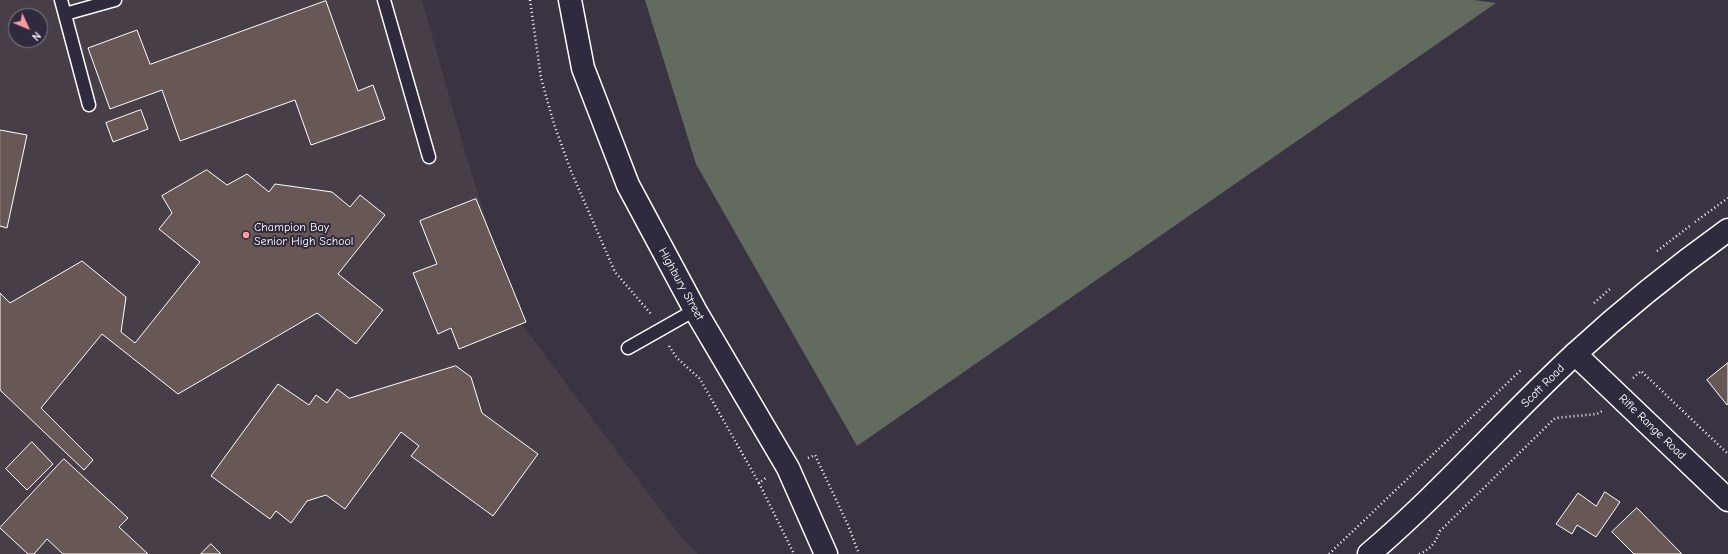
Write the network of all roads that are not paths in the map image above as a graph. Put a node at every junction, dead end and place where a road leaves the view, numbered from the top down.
1 (61, 0) edge
2 (115, 0) edge
3 (384, 0) edge
4 (570, 0) edge
5 (65, 14) junction
6 (89, 105) dead end
7 (429, 157) dead end
8 (1728, 230) edge
9 (695, 310) junction
10 (628, 348) dead end
11 (1575, 354) junction
12 (1728, 500) edge
13 (826, 554) edge
14 (1369, 554) edge

1 - 5 lane
2 - 5 lane
3 - 7 lane
4 - 9 street, Highbury Street
5 - 6 lane
8 - 11 street, Scott Road
9 - 10 lane
9 - 13 street, Highbury Street
11 - 12 street, Rifle Range Road
11 - 14 street, Scott Road

